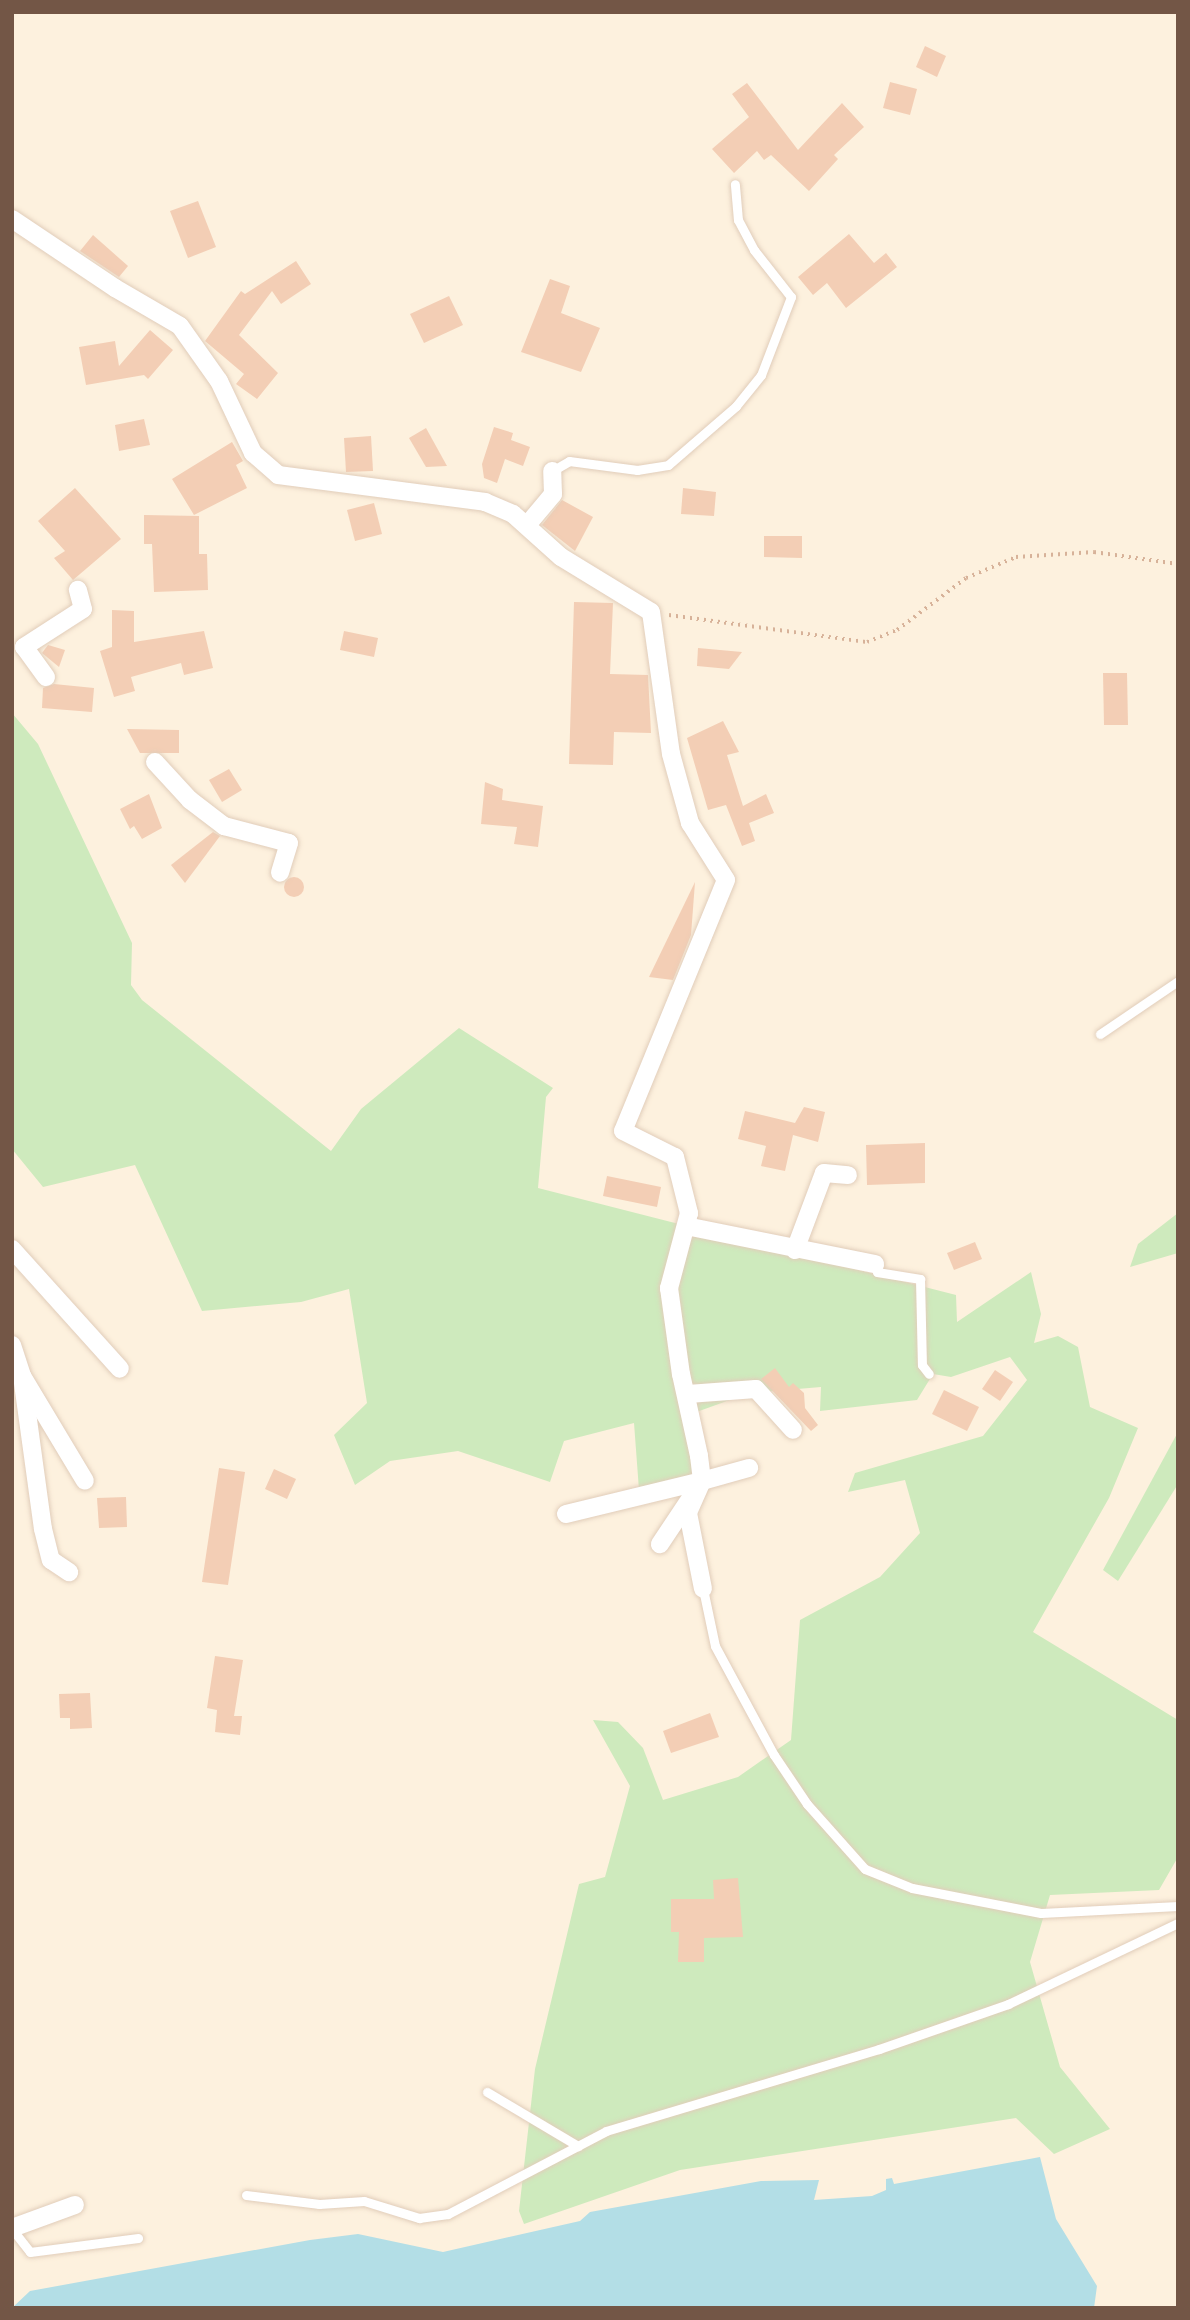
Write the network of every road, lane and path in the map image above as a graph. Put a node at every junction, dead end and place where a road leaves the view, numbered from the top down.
1 (735, 184) dead end
2 (12, 219) edge
3 (552, 471) joint
4 (528, 524) junction
5 (1178, 564) edge
6 (78, 590) dead end
7 (651, 612) junction
8 (18, 648) edge
9 (46, 677) dead end
10 (155, 762) dead end
11 (280, 873) dead end
12 (1178, 981) edge
13 (1100, 1034) dead end
14 (848, 1175) dead end
15 (686, 1226) junction
16 (12, 1249) edge
17 (795, 1250) junction
18 (875, 1264) joint
19 (12, 1345) edge
20 (120, 1369) dead end
21 (929, 1374) dead end
22 (22, 1376) junction
23 (688, 1394) junction
24 (793, 1430) dead end
25 (749, 1468) dead end
26 (85, 1481) dead end
27 (702, 1481) junction
28 (566, 1514) dead end
29 (660, 1544) dead end
30 (69, 1572) dead end
31 (703, 1589) joint
32 (1178, 1906) edge
33 (1178, 1923) edge
34 (487, 2092) dead end
35 (578, 2146) junction
36 (246, 2195) dead end
37 (75, 2205) dead end
38 (12, 2229) edge
39 (138, 2238) dead end

1 - 3 lane
2 - 4 street
3 - 4 street
4 - 7 street
5 - 7 path
6 - 8 street
7 - 15 street
8 - 9 street
10 - 11 street
12 - 13 lane
14 - 17 street
15 - 17 street
15 - 23 street
16 - 20 street
17 - 18 street
18 - 21 lane
19 - 22 street
22 - 26 street
22 - 30 street
23 - 24 street
23 - 27 street
25 - 27 street
27 - 28 street
27 - 29 street
27 - 31 street
31 - 32 lane
33 - 35 lane
34 - 35 lane
35 - 36 lane
37 - 38 street
38 - 39 lane

